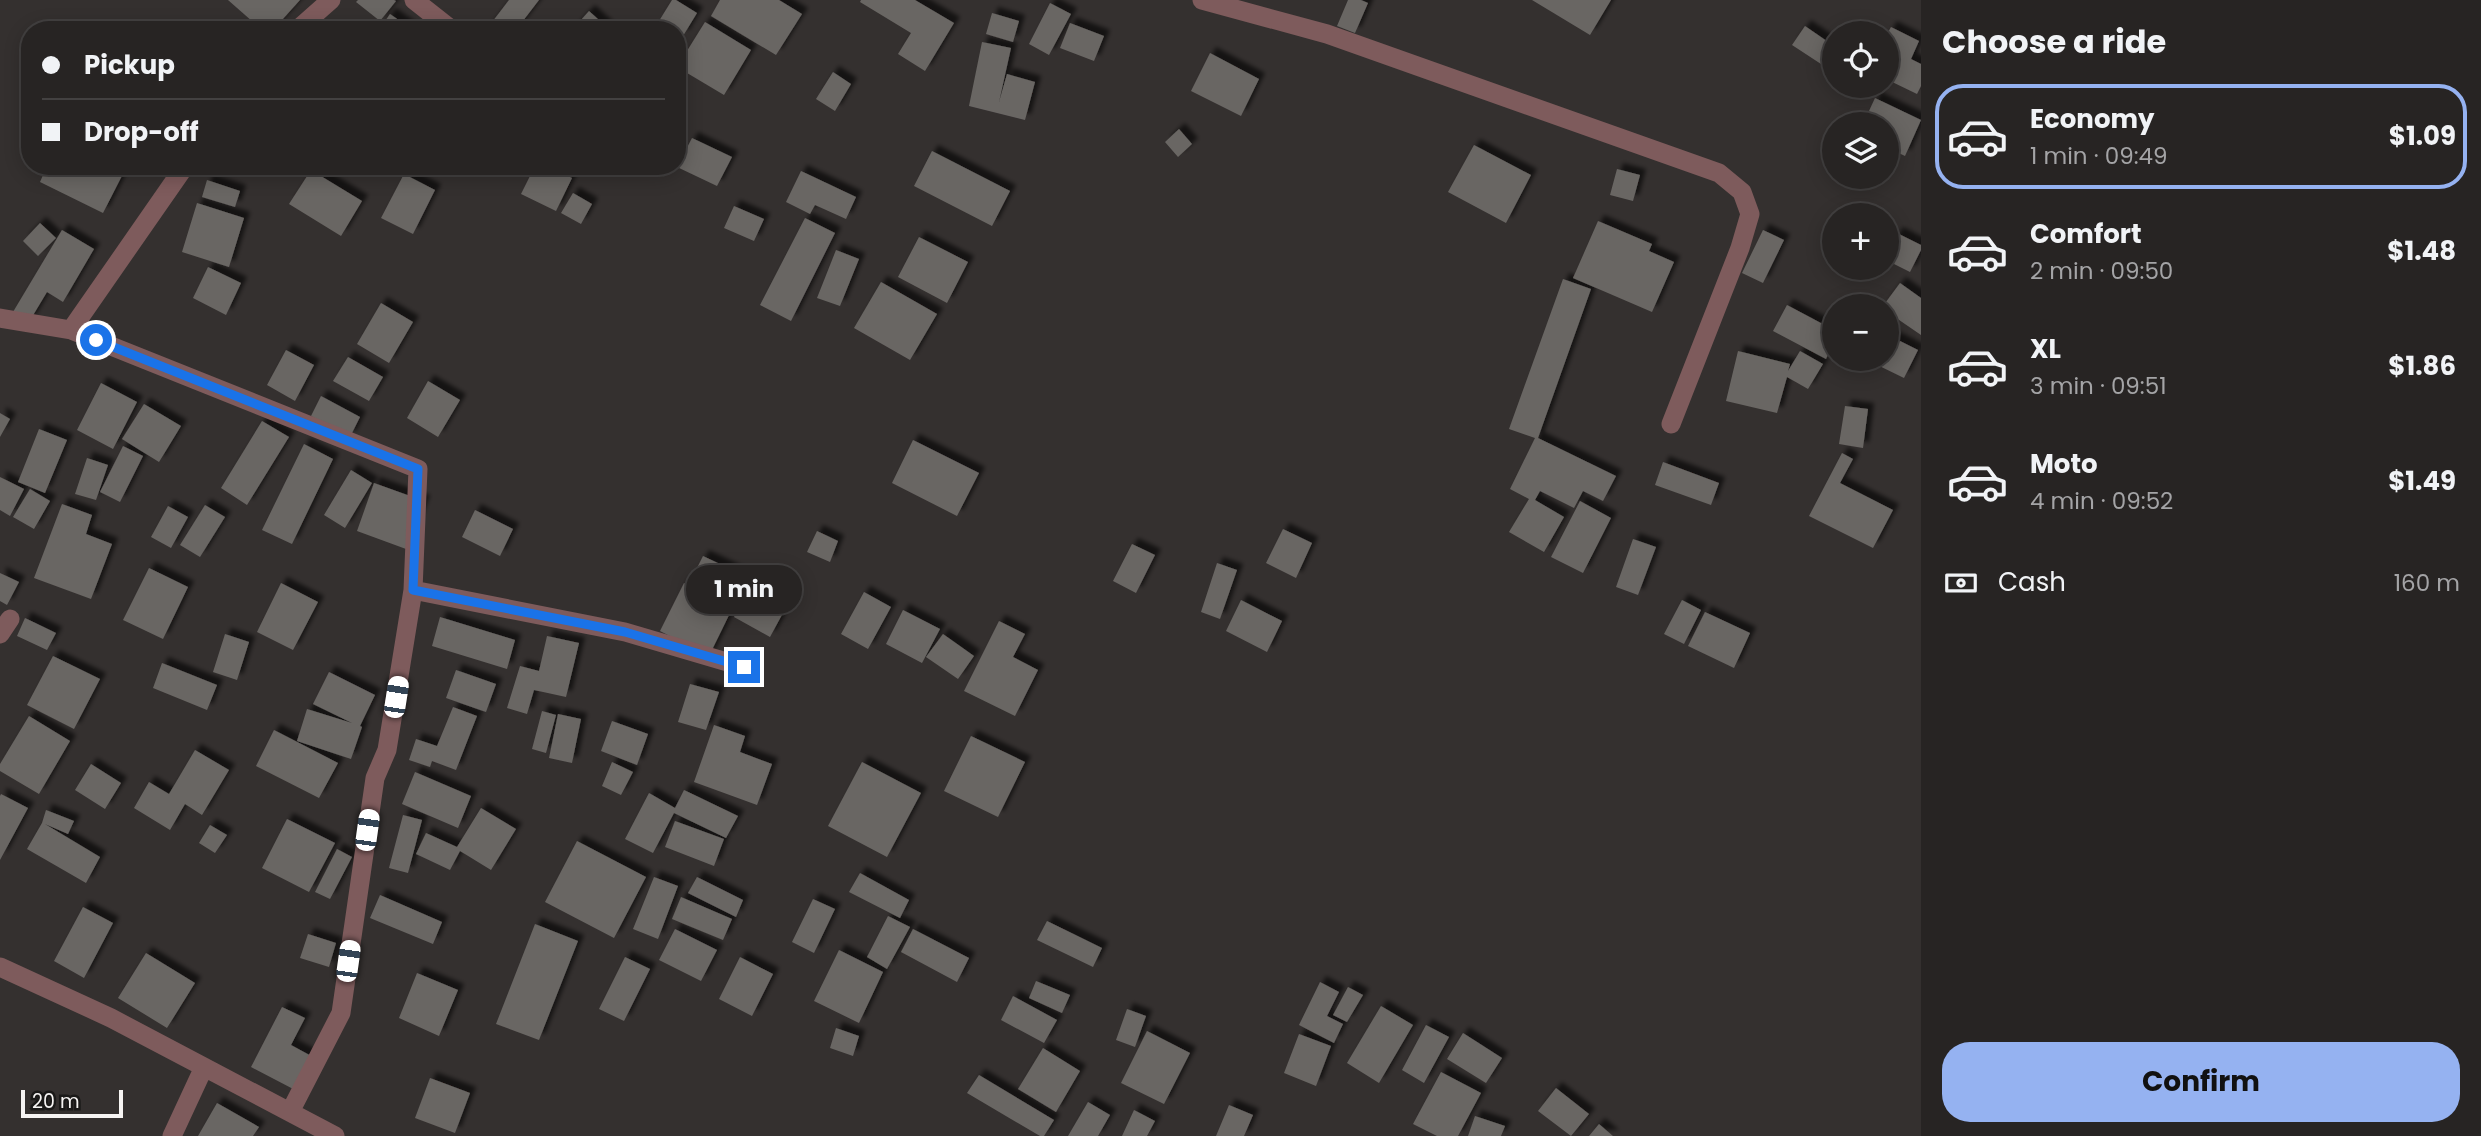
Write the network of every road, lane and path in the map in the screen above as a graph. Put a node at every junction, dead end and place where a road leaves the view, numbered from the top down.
1 (331, 0) edge
2 (414, 0) edge
3 (1202, 0) edge
4 (307, 21) edge
5 (441, 21) edge
6 (179, 175) edge
7 (0, 318) edge
8 (71, 330) junction
9 (1671, 424) dead end
10 (413, 590) junction
11 (744, 667) dead end
12 (0, 967) edge
13 (204, 1067) junction
14 (290, 1112) junction
15 (172, 1136) edge
16 (335, 1136) edge

1 - 4 street
2 - 5 street
3 - 9 street
6 - 8 street
7 - 8 street
8 - 10 street
10 - 11 street
10 - 14 street
12 - 13 street
13 - 14 street
13 - 15 street
14 - 16 street

